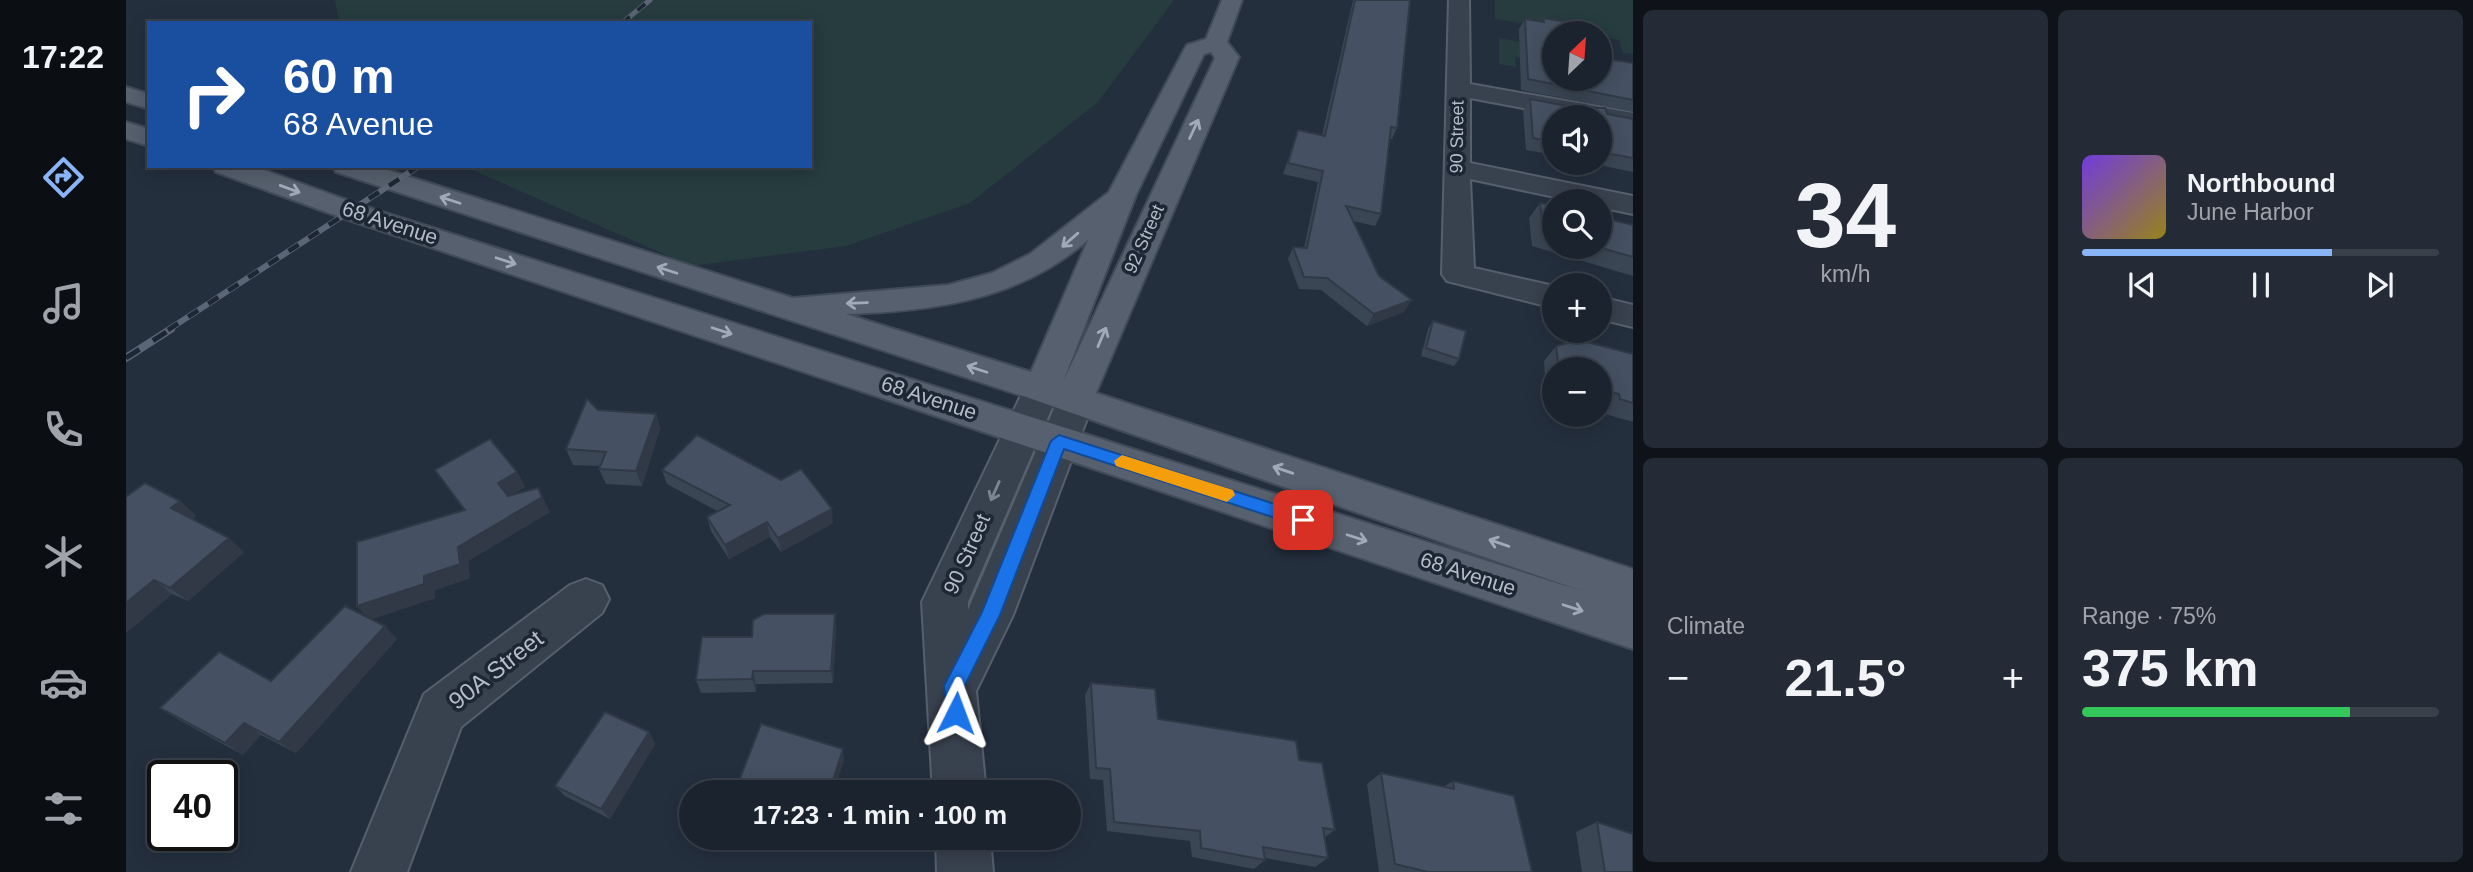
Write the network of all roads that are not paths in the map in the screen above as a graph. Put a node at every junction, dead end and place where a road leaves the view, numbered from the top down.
1 (1232, 0) edge
2 (1459, 0) edge
3 (1215, 43) junction
4 (1458, 89) junction
5 (126, 94) edge
6 (147, 101) edge
7 (1633, 121) edge
8 (126, 130) edge
9 (147, 137) edge
10 (232, 168) edge
11 (352, 168) edge
12 (1456, 168) junction
13 (1122, 195) junction
14 (1633, 205) edge
15 (1542, 294) edge
16 (778, 306) junction
17 (1612, 311) edge
18 (1633, 316) edge
19 (1058, 395) junction
20 (1041, 435) junction
21 (1633, 589) edge
22 (586, 599) dead end
23 (1633, 628) edge
24 (959, 780) edge
25 (964, 850) edge
26 (379, 872) edge
27 (965, 872) edge

1 - 3 main road
2 - 4 street, 90 Street
3 - 13 main road, 92 Street
19 -> 3 main road, 92 Street
4 - 7 street
4 - 12 street, 90 Street
5 - 6 main road
8 - 9 main road
10 -> 20 main road, 68 Avenue
16 -> 11 main road, 68 Avenue
12 - 14 street
12 - 15 street, 90 Street
13 -> 16 main road
13 - 19 main road, 92 Street
19 -> 16 main road, 68 Avenue
17 - 18 street
19 - 20 street, 92 Street
21 -> 19 main road, 68 Avenue
20 -> 23 main road, 68 Avenue
20 - 24 street, 90 Street
22 - 26 street, 90A Street
25 - 27 street

